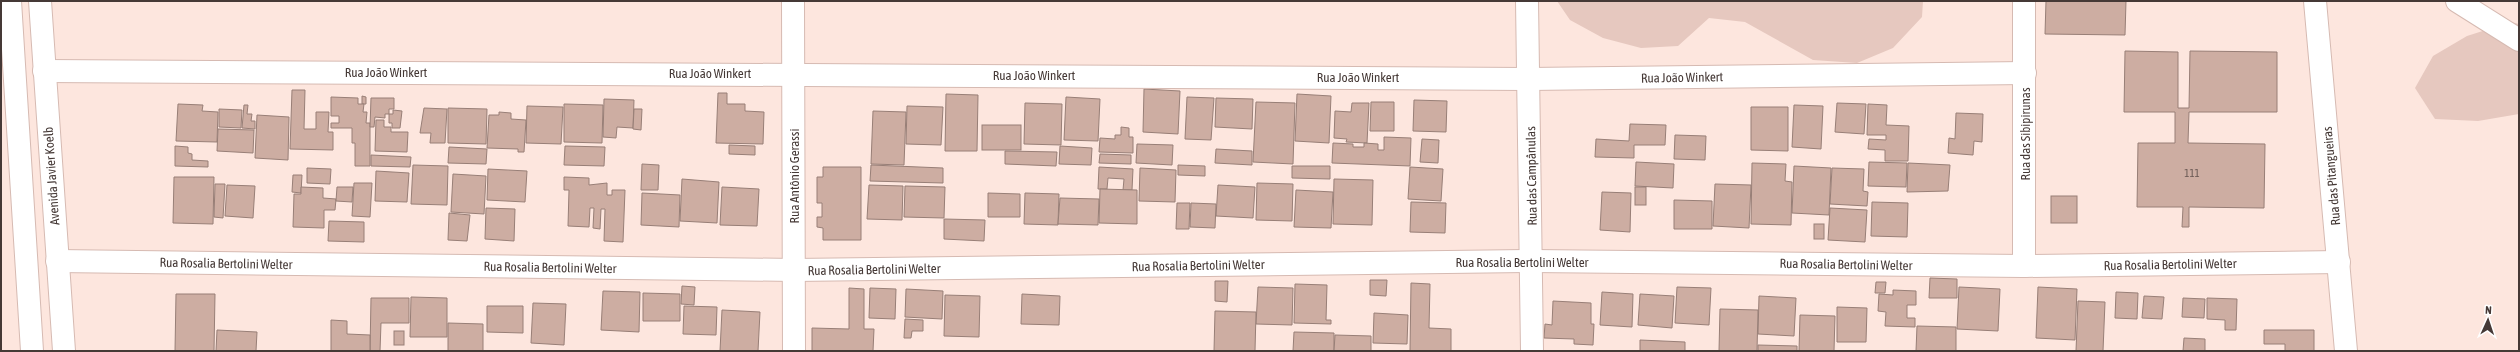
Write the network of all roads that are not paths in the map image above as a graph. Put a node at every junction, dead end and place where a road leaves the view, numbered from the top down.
1 (10, 1) edge
2 (40, 1) edge
3 (793, 1) edge
4 (1527, 1) edge
5 (2024, 1) edge
6 (2316, 1) edge
7 (2457, 1) edge
8 (2519, 40) edge
9 (44, 71) junction
10 (2025, 73) junction
11 (794, 74) junction
12 (1530, 78) junction
13 (57, 261) junction
14 (1532, 261) junction
15 (2339, 262) junction
16 (2024, 266) junction
17 (794, 270) junction
18 (32, 351) edge
19 (64, 351) edge
20 (794, 351) edge
21 (1532, 351) edge
22 (2346, 351) edge

1 - 18 street
2 - 9 street, Avenida Javier Koelb
3 - 11 street, Rua Antônio Gerassi
4 - 12 street, Rua das Campânulas
5 - 10 street, Rua das Sibipirunas
6 - 15 street, Rua das Pitangueiras
7 - 8 street
9 - 11 street, Rua João Winkert
9 - 13 street, Avenida Javier Koelb
10 - 12 street, Rua João Winkert
10 - 16 street, Rua das Sibipirunas
11 - 12 street, Rua João Winkert
11 - 17 street, Rua Antônio Gerassi
12 - 14 street, Rua das Campânulas
13 - 17 street, Rua Rosalia Bertolini Welter
13 - 19 street, Avenida Javier Koelb
14 - 16 street, Rua Rosalia Bertolini Welter
14 - 17 street, Rua Rosalia Bertolini Welter
14 - 21 street, Rua das Campânulas
15 - 16 street, Rua Rosalia Bertolini Welter
15 - 22 street, Rua das Pitangueiras
17 - 20 street, Rua Antônio Gerassi

